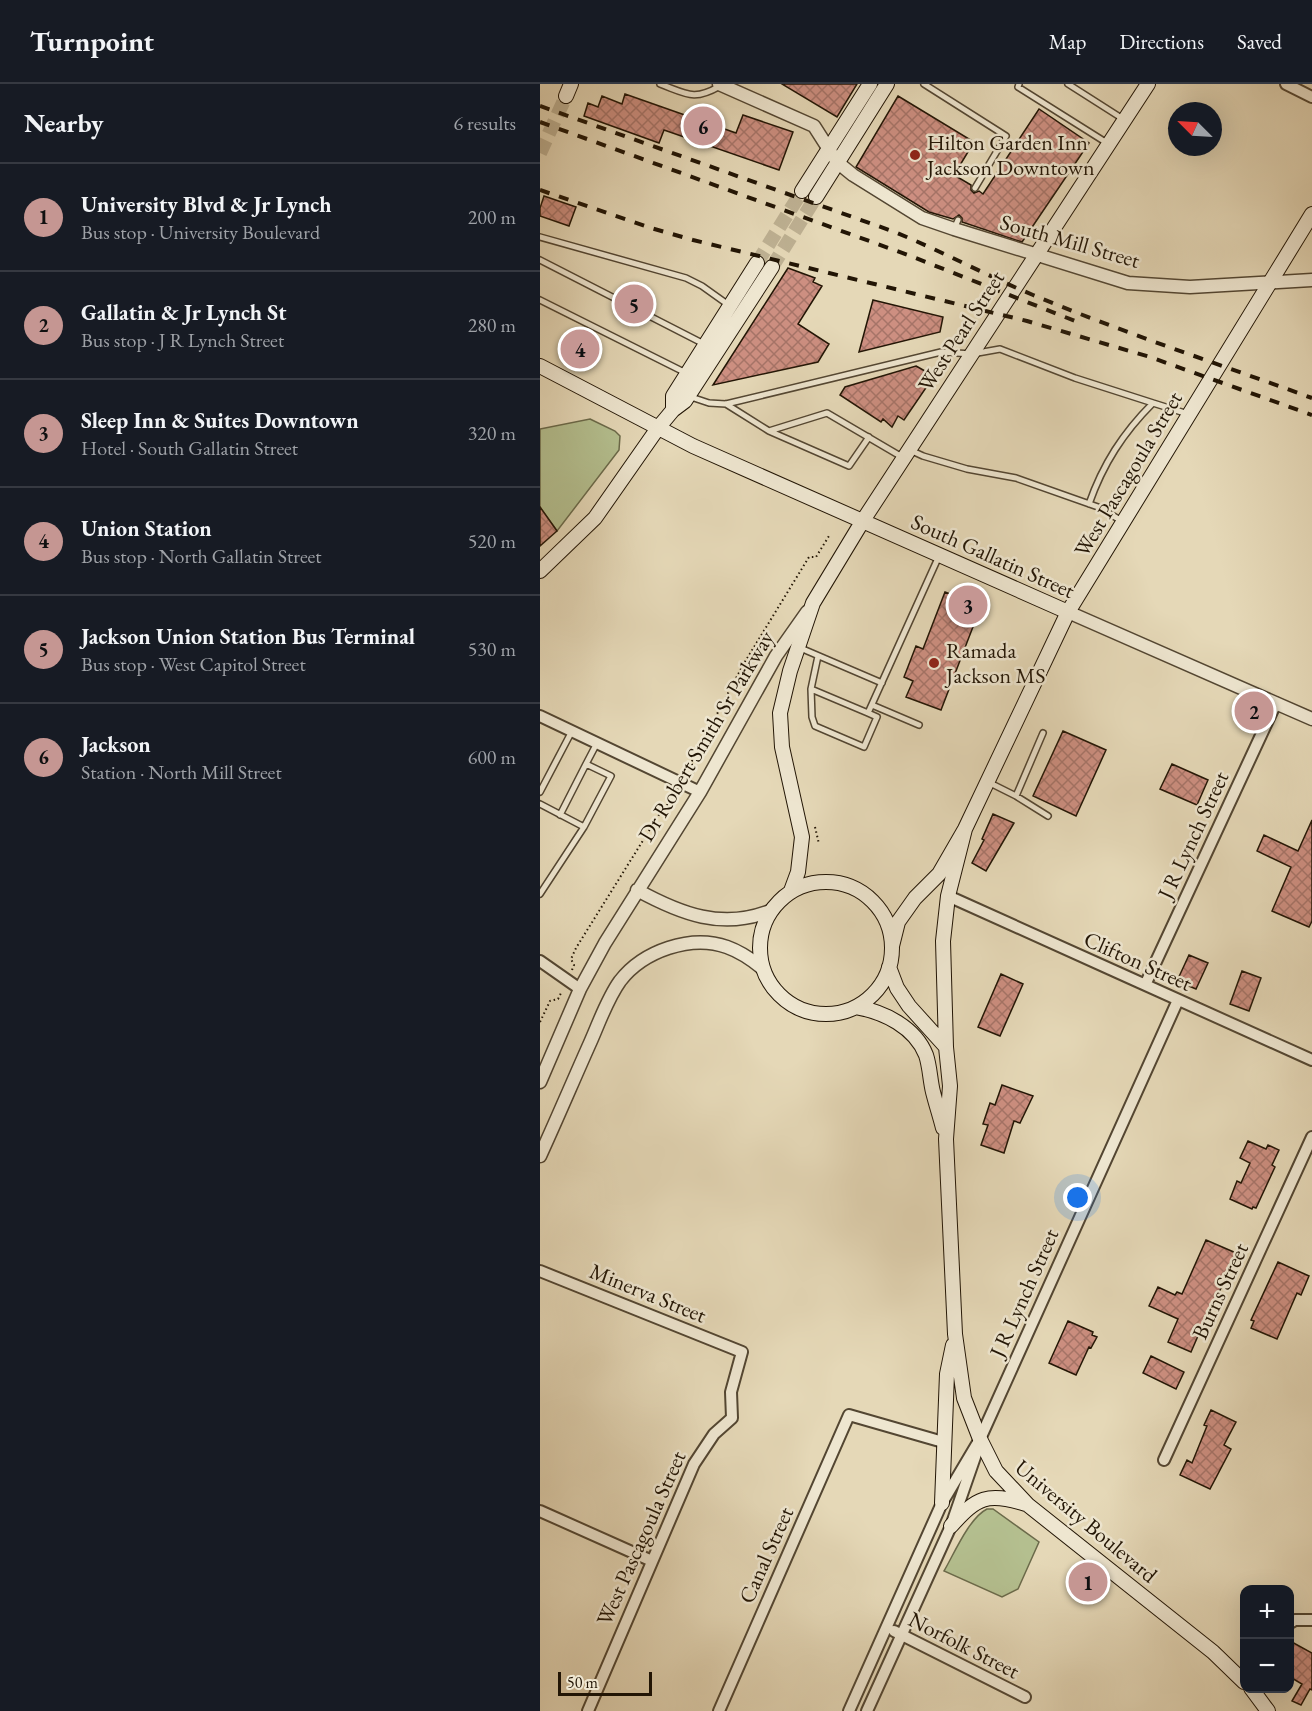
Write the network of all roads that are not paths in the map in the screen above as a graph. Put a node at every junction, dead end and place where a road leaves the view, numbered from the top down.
1 (660, 84) edge
2 (870, 84) edge
3 (887, 84) edge
4 (924, 84) edge
5 (1018, 84) edge
6 (1068, 84) edge
7 (1148, 84) edge
8 (1286, 84) edge
9 (720, 85) edge
10 (1312, 97) edge
11 (1125, 120) junction
12 (1108, 144) junction
13 (829, 147) junction
14 (837, 162) junction
15 (975, 188) dead end
16 (802, 191) tunnel mouth
17 (816, 197) tunnel mouth
18 (1312, 214) edge
19 (540, 237) edge
20 (1036, 255) junction
21 (540, 260) edge
22 (757, 263) tunnel mouth
23 (772, 267) tunnel mouth
24 (1312, 280) edge
25 (1269, 284) junction
26 (540, 300) edge
27 (735, 311) junction
28 (706, 345) junction
29 (972, 354) junction
30 (540, 366) edge
31 (687, 374) junction
32 (688, 396) junction
33 (1152, 403) junction
34 (726, 404) junction
35 (673, 410) junction
36 (1189, 414) junction
37 (658, 428) junction
38 (770, 431) junction
39 (869, 437) junction
40 (907, 454) junction
41 (1089, 504) junction
42 (862, 522) junction
43 (1123, 522) junction
44 (940, 556) junction
45 (540, 571) edge
46 (813, 603) junction
47 (1068, 612) junction
48 (798, 647) junction
49 (818, 656) junction
50 (882, 683) junction
51 (811, 689) junction
52 (1276, 703) junction
53 (872, 705) junction
54 (868, 713) junction
55 (540, 716) edge
56 (1312, 719) edge
57 (919, 725) dead end
58 (572, 731) junction
59 (1043, 734) dead end
60 (597, 743) junction
61 (586, 764) junction
62 (987, 782) junction
63 (540, 792) edge
64 (700, 792) junction
65 (1016, 796) junction
66 (540, 804) edge
67 (560, 815) junction
68 (1048, 816) dead end
69 (584, 827) junction
70 (965, 829) junction
71 (637, 890) junction
72 (790, 891) junction
73 (540, 894) edge
74 (948, 896) junction
75 (770, 911) junction
76 (892, 946) junction
77 (540, 962) edge
78 (890, 967) junction
79 (762, 968) junction
80 (1146, 983) junction
81 (580, 989) junction
82 (1178, 1000) junction
83 (856, 1007) junction
84 (946, 1047) junction
85 (1312, 1060) edge
86 (540, 1082) edge
87 (1312, 1137) edge
88 (946, 1139) junction
89 (540, 1156) edge
90 (540, 1271) edge
91 (955, 1334) junction
92 (742, 1352) joint
93 (980, 1439) junction
94 (943, 1442) junction
95 (1164, 1460) dead end
96 (942, 1503) junction
97 (1028, 1505) junction
98 (540, 1511) edge
99 (951, 1526) junction
100 (652, 1561) junction
101 (1312, 1620) edge
102 (1294, 1621) edge
103 (886, 1627) junction
104 (901, 1634) junction
105 (1240, 1678) edge
106 (1254, 1693) edge
107 (1025, 1697) dead end
108 (588, 1711) edge
109 (719, 1711) edge
110 (849, 1711) edge
111 (867, 1711) edge
112 (1268, 1711) edge

1 - 9 lane
2 - 13 main road
3 - 14 main road
4 - 15 lane
5 - 12 lane
6 - 11 lane
7 - 11 main road, West Pearl Street
8 - 10 street
9 - 13 street
11 - 12 main road, West Pearl Street
12 - 20 main road, West Pearl Street
13 - 14 street
13 - 16 main road
14 - 17 main road
14 - 20 street, South Mill Street
18 - 25 main road, West Pascagoula Street
19 - 27 lane
20 - 25 street, South Mill Street
20 - 29 main road, West Pearl Street
21 - 28 lane
22 - 27 main road
23 - 27 main road
24 - 25 street, South Mill Street
25 - 36 main road, West Pascagoula Street
26 - 31 lane
27 - 28 main road
27 - 32 main road
28 - 31 main road
29 - 33 lane
29 - 34 lane
29 - 40 main road, West Pearl Street
30 - 37 main road, South Gallatin Street
31 - 35 main road
32 - 34 lane
32 - 35 main road
33 - 36 lane
33 - 41 lane
34 - 38 lane
35 - 37 main road
36 - 43 main road, West Pascagoula Street
37 - 42 main road, South Gallatin Street
37 - 45 main road
38 - 39 lane
38 - 39 lane
39 - 40 lane
40 - 41 lane
40 - 42 main road, West Pearl Street
41 - 43 lane
42 - 44 main road, South Gallatin Street
42 - 46 main road, West Pearl Street
43 - 47 main road, West Pascagoula Street
44 - 47 main road, South Gallatin Street
44 - 50 lane
46 - 48 main road
46 - 64 street, Dr Robert Smith Sr Parkway
47 - 52 street, South Gallatin Street
47 - 62 main road, West Pascagoula Street
48 - 49 lane
48 - 72 main road
49 - 50 lane
49 - 51 lane
50 - 53 lane
51 - 54 lane
51 - 54 lane
52 - 56 street, South Gallatin Street
52 - 80 street, J R Lynch Street
53 - 54 lane
53 - 57 lane
55 - 58 street
58 - 60 street
58 - 63 lane
59 - 65 lane
60 - 61 lane
60 - 64 street
61 - 67 lane
61 - 69 lane
62 - 65 lane
62 - 70 main road, West Pascagoula Street
64 - 71 street, Dr Robert Smith Sr Parkway
65 - 68 lane
66 - 67 lane
67 - 69 lane
69 - 73 lane
70 - 74 main road, West Pascagoula Street
70 - 76 main road, West Pascagoula Street
71 - 75 street
71 - 81 street, Dr Robert Smith Sr Parkway
72 - 75 main road
72 - 76 main road
74 - 80 street, Clifton Street
74 - 84 main road, West Pascagoula Street
75 - 79 main road
76 - 78 main road
77 - 81 street
78 - 83 main road
78 - 84 main road
79 - 83 main road
79 - 89 street
80 - 82 street, Clifton Street
81 - 86 street, Dr Robert Smith Sr Parkway
82 - 85 street, Clifton Street
82 - 93 street, J R Lynch Street
83 - 88 main road, University Boulevard
84 - 88 main road, University Boulevard
87 - 95 street, Burns Street
88 - 91 main road, University Boulevard
90 - 92 street, Minerva Street
91 - 93 main road, University Boulevard
91 - 94 main road
92 - 100 street, West Pascagoula Street
93 - 96 street, J R Lynch Street
93 - 97 main road, University Boulevard
93 - 99 street, J R Lynch Street
94 - 96 main road
94 - 109 street, Canal Street
96 - 103 street, J R Lynch Street
97 - 99 main road
97 - 105 main road, University Boulevard
98 - 100 street
99 - 104 street, J R Lynch Street
100 - 108 street, West Pascagoula Street
101 - 102 street
103 - 104 street, Norfolk Street
103 - 110 street, J R Lynch Street
104 - 107 street, Norfolk Street
104 - 111 street, J R Lynch Street
106 - 112 main road, University Boulevard

